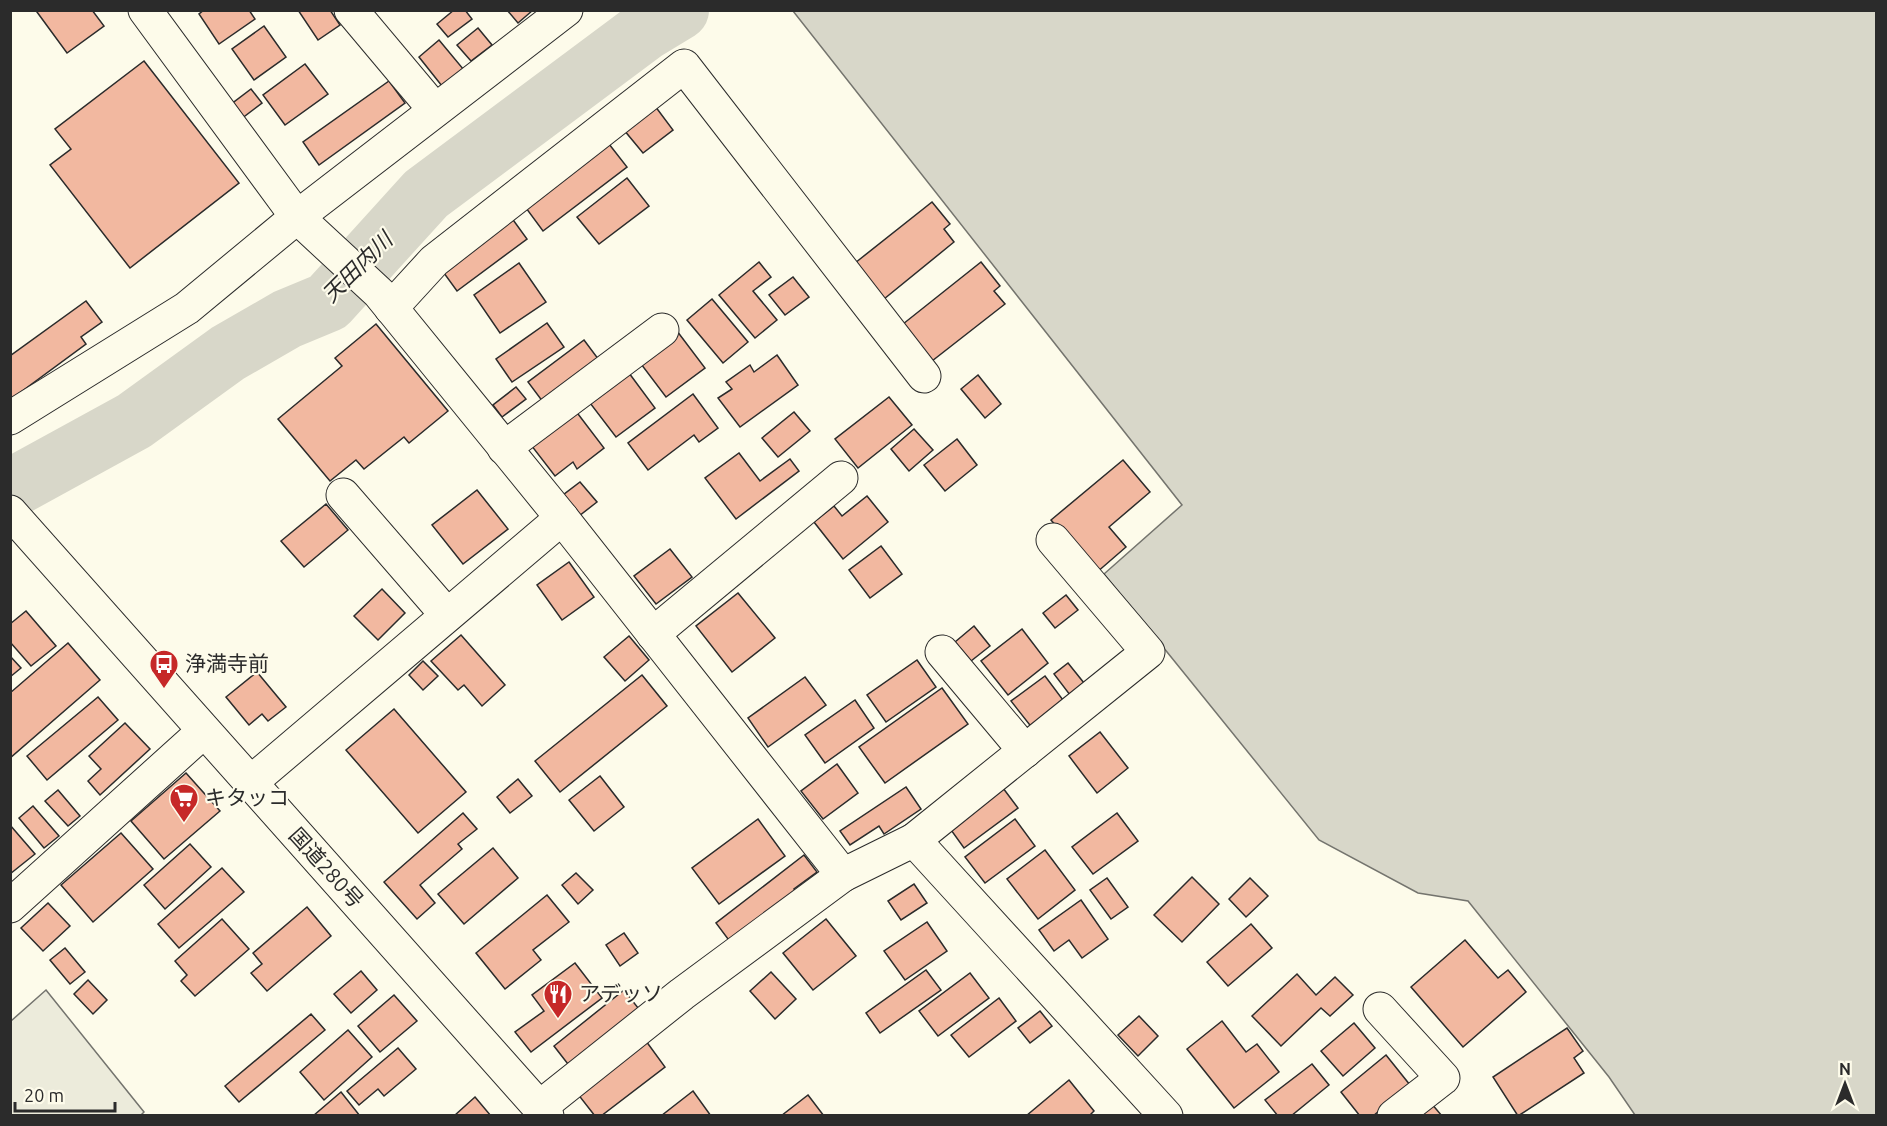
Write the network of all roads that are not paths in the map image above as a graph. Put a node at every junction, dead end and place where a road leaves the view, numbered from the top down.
1 (145, 10) edge
2 (351, 10) edge
3 (566, 10) edge
4 (435, 110) junction
5 (304, 224) junction
6 (385, 300) junction
7 (662, 330) dead end
8 (924, 376) dead end
9 (10, 418) edge
10 (504, 448) junction
11 (841, 478) dead end
12 (343, 495) dead end
13 (15, 517) edge
14 (562, 518) junction
15 (1053, 540) dead end
16 (447, 615) junction
17 (653, 634) junction
18 (942, 652) dead end
19 (204, 731) junction
20 (1025, 751) junction
21 (250, 783) junction
22 (914, 840) junction
23 (843, 875) junction
24 (10, 906) edge
25 (1380, 1009) dead end
26 (544, 1112) edge
27 (1166, 1116) edge
28 (1395, 1116) edge

1 - 5 main road
2 - 4 main road
3 - 4 main road
4 - 5 main road
5 - 6 main road
5 - 9 main road
6 - 8 main road
6 - 10 main road
7 - 10 main road
10 - 14 main road
11 - 17 main road
12 - 16 main road
13 - 19 main road, 国道280号
14 - 16 main road
14 - 17 main road
15 - 20 main road
16 - 21 main road
17 - 23 main road
18 - 20 main road
19 - 21 main road, 国道280号
19 - 24 main road
20 - 22 main road
21 - 26 main road, 国道280号
22 - 23 main road
22 - 27 main road
23 - 26 main road
25 - 28 main road

